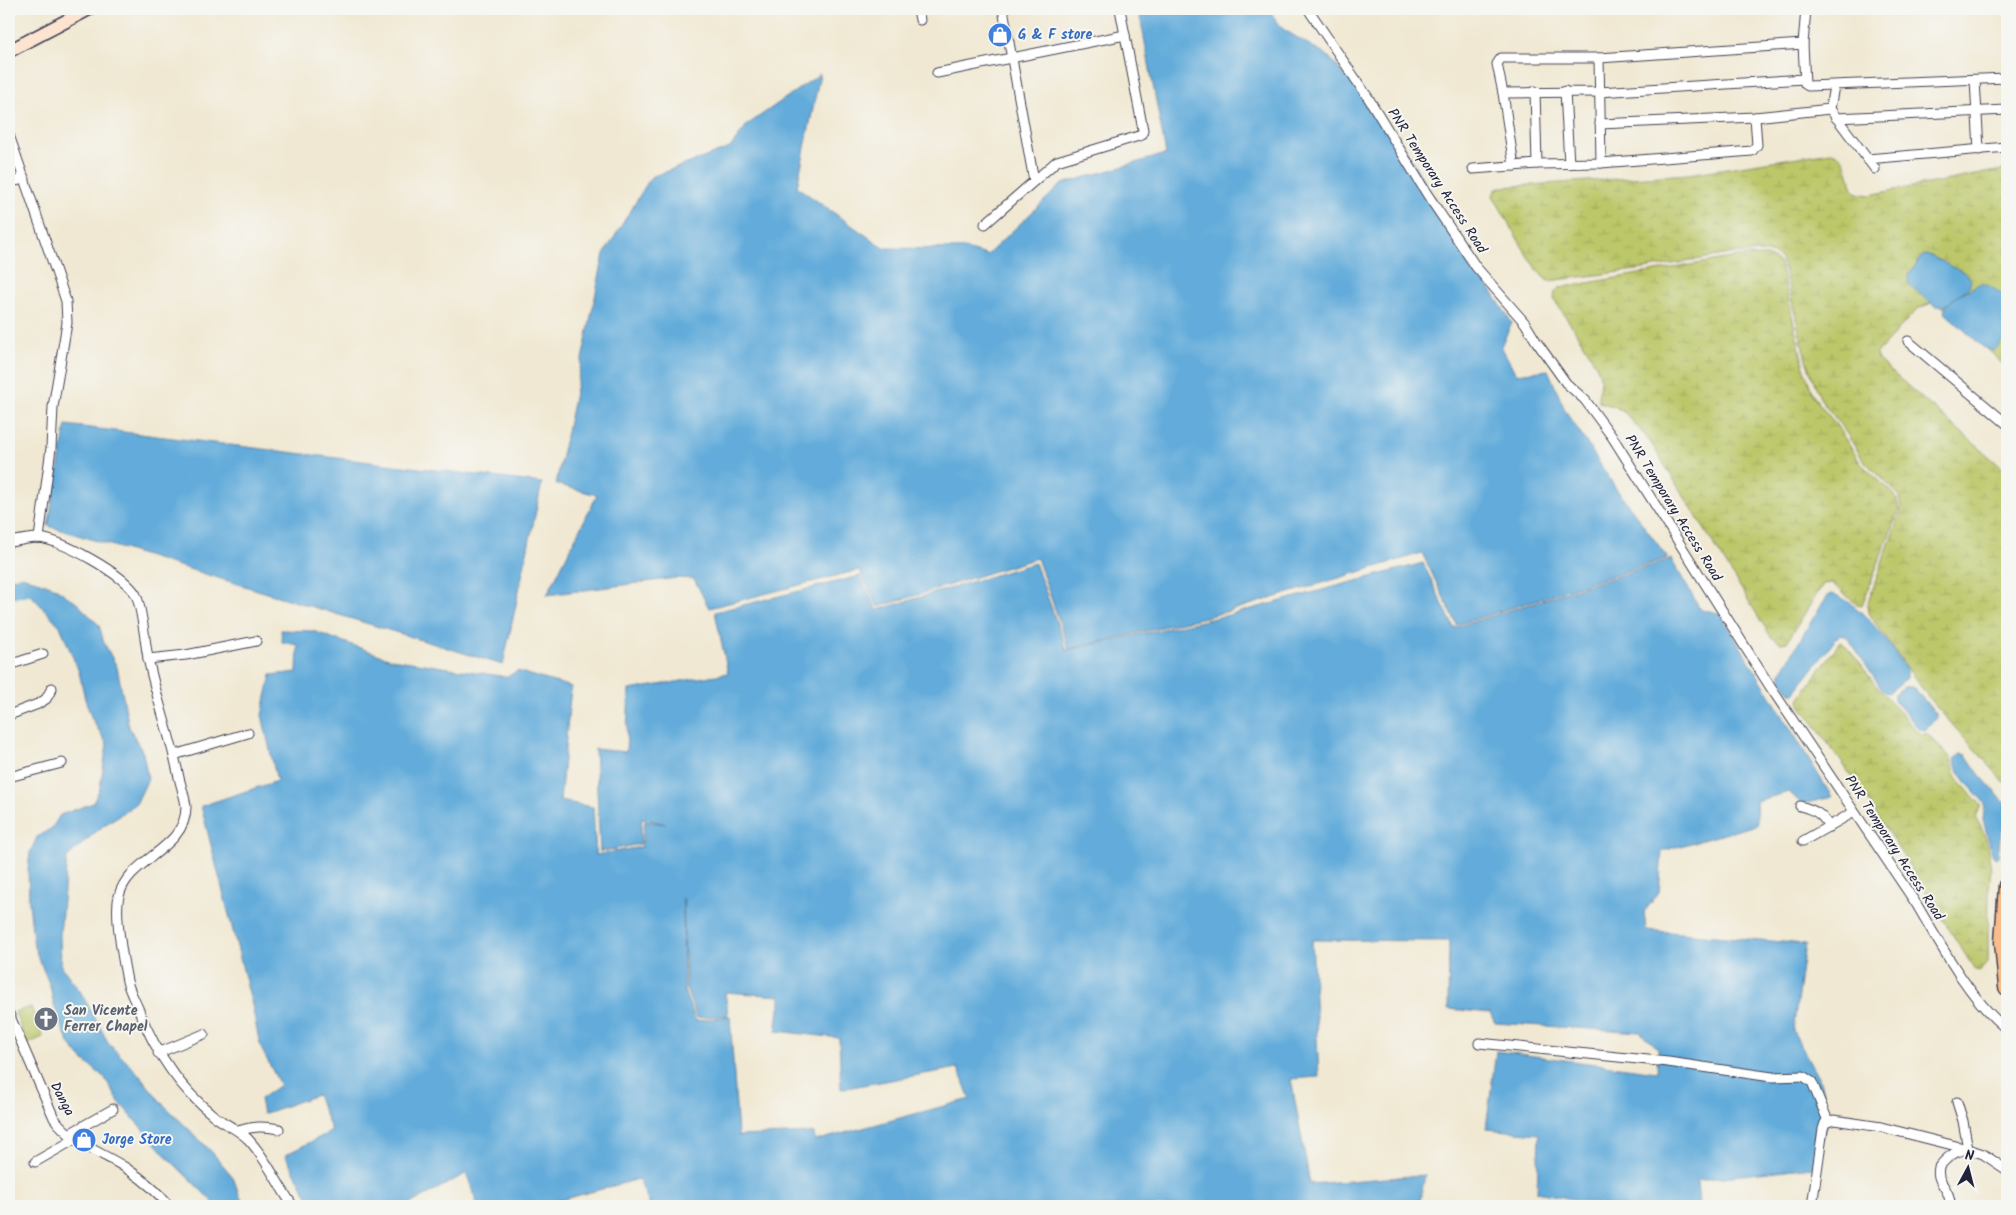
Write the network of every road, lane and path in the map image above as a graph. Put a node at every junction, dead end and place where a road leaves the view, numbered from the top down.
1 (89, 9) edge
2 (918, 9) edge
3 (1003, 9) edge
4 (1120, 9) edge
5 (1308, 9) edge
6 (1806, 9) edge
7 (920, 20) dead end
8 (1125, 35) junction
9 (1802, 44) junction
10 (9, 51) edge
11 (1012, 58) junction
12 (1599, 58) junction
13 (937, 73) dead end
14 (2007, 78) edge
15 (1804, 79) junction
16 (1976, 80) junction
17 (1834, 86) junction
18 (1535, 91) junction
19 (1565, 92) junction
20 (1599, 92) junction
21 (1503, 93) junction
22 (1830, 109) junction
23 (2007, 110) edge
24 (1976, 111) junction
25 (1755, 116) junction
26 (1836, 118) junction
27 (1600, 124) junction
28 (9, 134) edge
29 (2007, 147) edge
30 (1978, 150) junction
31 (1867, 159) junction
32 (1601, 163) junction
33 (1537, 164) junction
34 (1569, 164) junction
35 (1514, 166) junction
36 (1472, 169) dead end
37 (1876, 169) dead end
38 (25, 179) junction
39 (9, 182) edge
40 (1034, 182) junction
41 (985, 224) dead end
42 (1908, 341) dead end
43 (2007, 424) edge
44 (39, 538) junction
45 (9, 542) edge
46 (256, 642) dead end
47 (43, 654) dead end
48 (148, 659) junction
49 (9, 665) edge
50 (52, 688) dead end
51 (9, 715) edge
52 (248, 733) dead end
53 (174, 755) junction
54 (62, 763) dead end
55 (9, 777) edge
56 (1800, 806) dead end
57 (1854, 812) junction
58 (1829, 827) junction
59 (1803, 841) dead end
60 (2007, 886) edge
61 (2007, 987) edge
62 (9, 1014) edge
63 (2007, 1029) edge
64 (204, 1034) dead end
65 (1479, 1043) dead end
66 (158, 1053) junction
67 (1957, 1102) dead end
68 (113, 1109) dead end
69 (1828, 1121) junction
70 (279, 1129) dead end
71 (239, 1131) junction
72 (72, 1137) junction
73 (1968, 1148) junction
74 (35, 1162) dead end
75 (2007, 1170) edge
76 (169, 1206) edge
77 (293, 1206) edge
78 (1812, 1206) edge
79 (1950, 1206) edge

1 - 10 main road
2 - 7 street
3 - 11 street
4 - 8 street
5 - 57 street, PNR Temporary Access Road
6 - 9 street
8 - 11 street
8 - 40 street
9 - 12 street
9 - 15 street
11 - 13 street
11 - 40 street
12 - 20 street
12 - 21 street
14 - 16 street
15 - 17 street
15 - 20 street
16 - 17 street
16 - 24 street
17 - 22 street
18 - 19 street
18 - 21 street
18 - 33 street
19 - 20 street
19 - 34 street
20 - 27 street
21 - 35 street
22 - 25 street
22 - 26 street
23 - 24 street
24 - 26 street
24 - 30 street
25 - 27 street
25 - 32 street
26 - 31 street
27 - 32 street
28 - 38 street
29 - 30 street
30 - 31 street
31 - 37 street
32 - 34 street
33 - 34 street
33 - 35 street
35 - 36 street
38 - 39 street
38 - 44 street
40 - 41 street
42 - 43 street
44 - 45 street
44 - 48 street
46 - 48 street
47 - 49 street
48 - 53 street
50 - 51 street
52 - 53 street
53 - 66 street
54 - 55 street
56 - 58 street
57 - 58 street
57 - 63 street, PNR Temporary Access Road
58 - 59 street
60 - 61 highway
62 - 72 street, Danga
64 - 66 street
65 - 69 street
66 - 71 street
67 - 73 street
68 - 72 street
69 - 73 street
69 - 78 street
70 - 71 street
71 - 77 street
72 - 74 street
72 - 76 street, Danga
73 - 75 street
73 - 79 street

